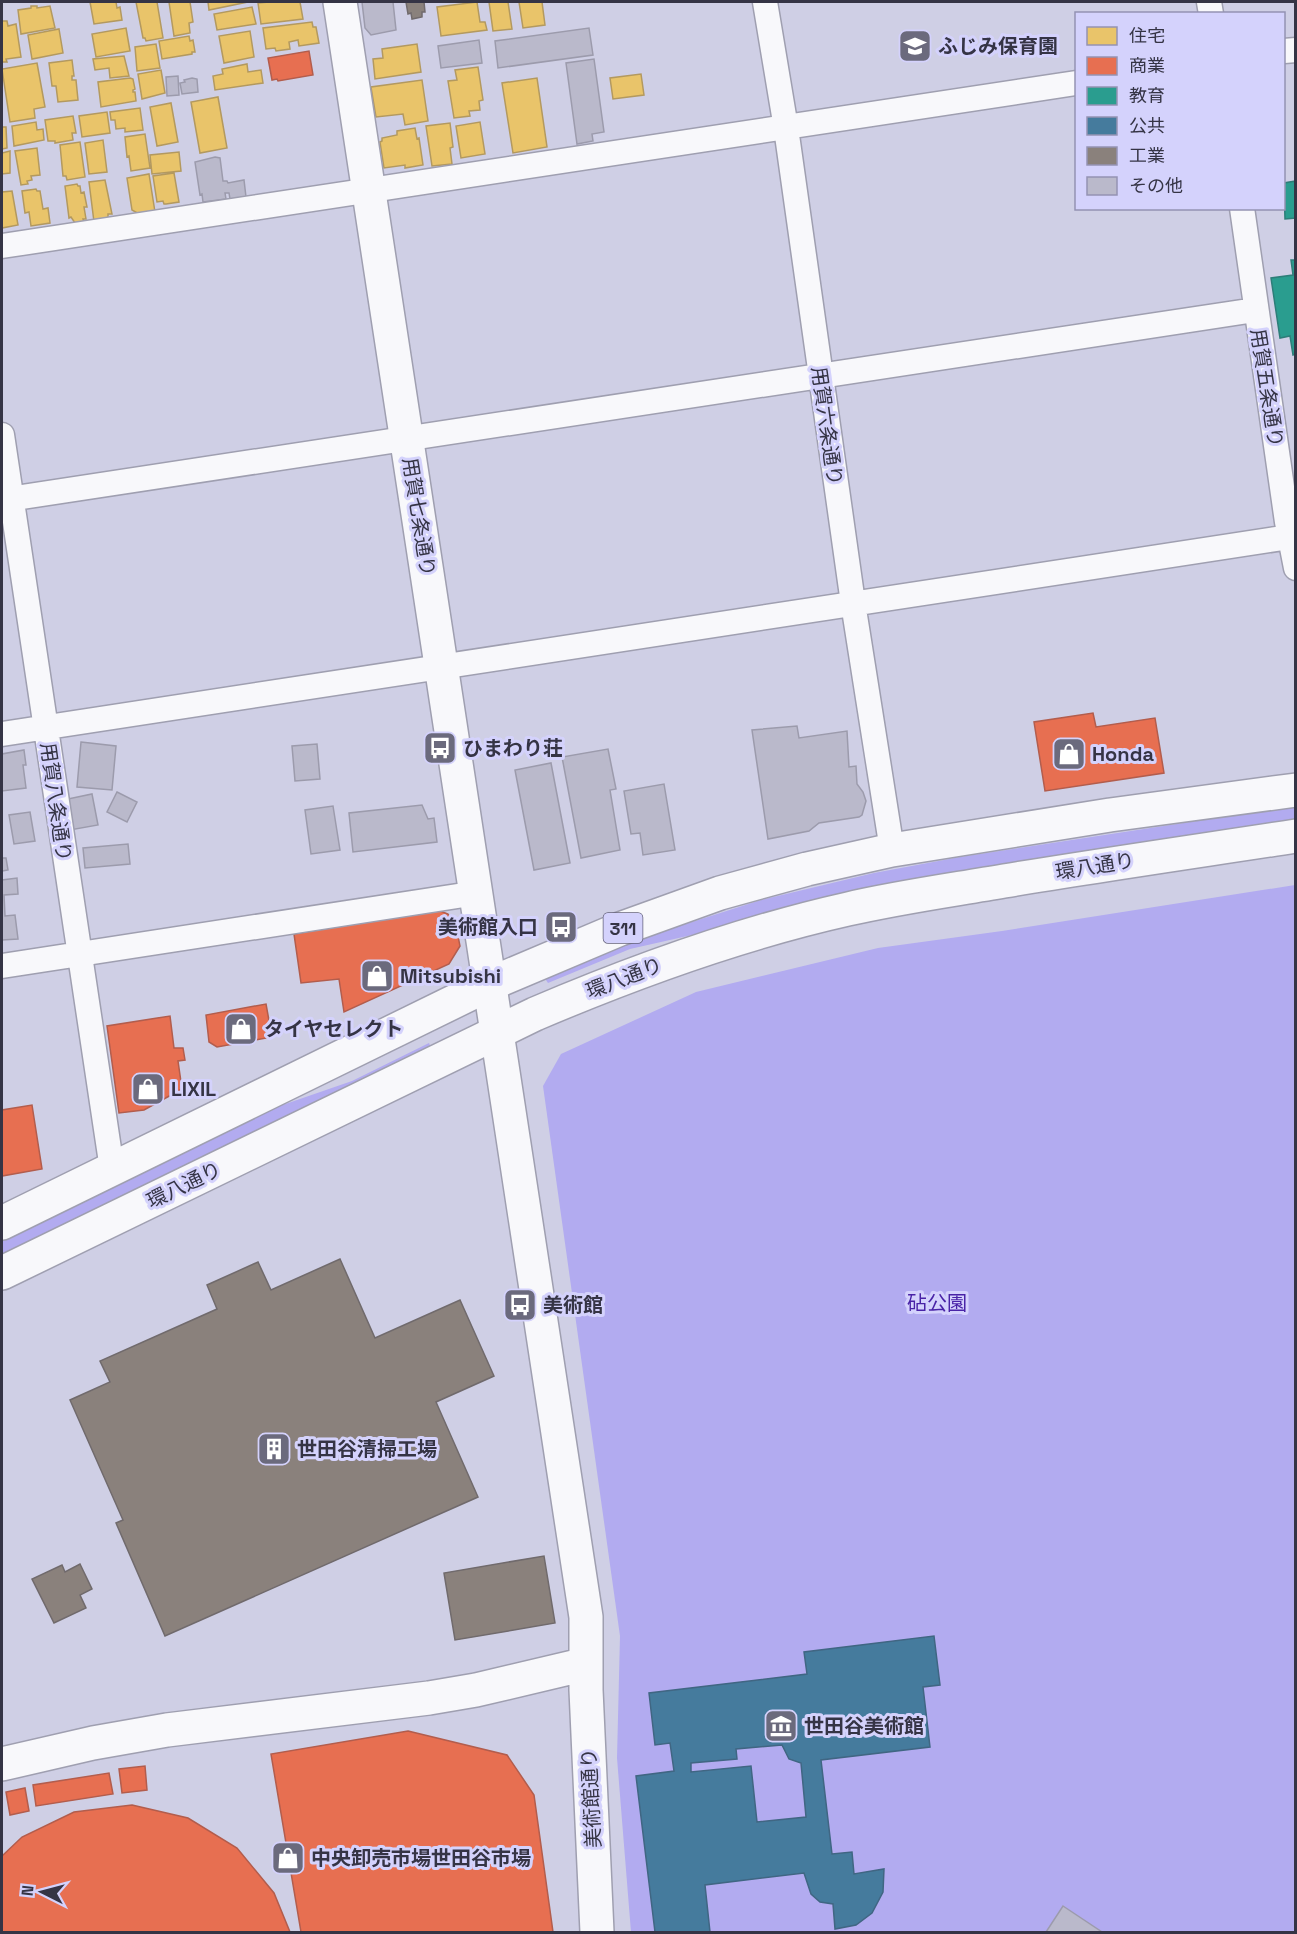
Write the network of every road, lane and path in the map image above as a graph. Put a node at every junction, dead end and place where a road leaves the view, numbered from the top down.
1 (340, 2) edge
2 (765, 2) edge
3 (1075, 83) edge
4 (786, 128) junction
5 (369, 191) junction
6 (1242, 210) edge
7 (2, 246) edge
8 (1255, 310) junction
9 (819, 376) junction
10 (2, 435) edge
11 (407, 440) junction
12 (6, 500) edge
13 (1293, 536) edge
14 (1296, 568) edge
15 (853, 603) junction
16 (442, 668) junction
17 (45, 727) junction
18 (2, 734) edge
19 (1296, 790) edge
20 (1296, 836) edge
21 (892, 850) junction
22 (477, 893) junction
23 (78, 954) junction
24 (2, 966) edge
25 (490, 984) junction
26 (498, 1033) junction
27 (112, 1169) junction
28 (2, 1222) edge
29 (2, 1273) edge
30 (586, 1664) junction
31 (2, 1764) edge
32 (597, 1932) edge

1 - 5 main road, 用賀七条通り
2 - 4 street, 用賀六条通り
3 - 4 street
4 - 5 street
4 - 9 street, 用賀六条通り
5 - 7 street
5 - 11 main road, 用賀七条通り
6 - 8 street, 用賀五条通り
8 - 9 street
8 - 13 street, 用賀五条通り
9 - 11 street
9 - 15 street, 用賀六条通り
10 - 12 street, 用賀八条通り
11 - 12 street
11 - 16 main road, 用賀七条通り
12 - 17 street, 用賀八条通り
13 - 14 street, 用賀五条通り
13 - 15 street
15 - 16 street
15 - 21 street, 用賀六条通り
16 - 17 street
16 - 22 main road, 用賀七条通り
17 - 18 street
17 - 23 street, 用賀八条通り
19 - 21 main road, 311
20 - 26 main road, 環八通り / 311
21 - 25 main road, 311
22 - 23 street
22 - 25 main road, 用賀七条通り
23 - 24 street
23 - 27 street, 用賀八条通り
25 - 26 main road, 用賀七条通り
25 - 27 main road, 311
26 - 29 main road, 環八通り / 311
26 - 30 main road, 美術館通り
27 - 28 main road, 311
30 - 31 main road
30 - 32 main road, 美術館通り

